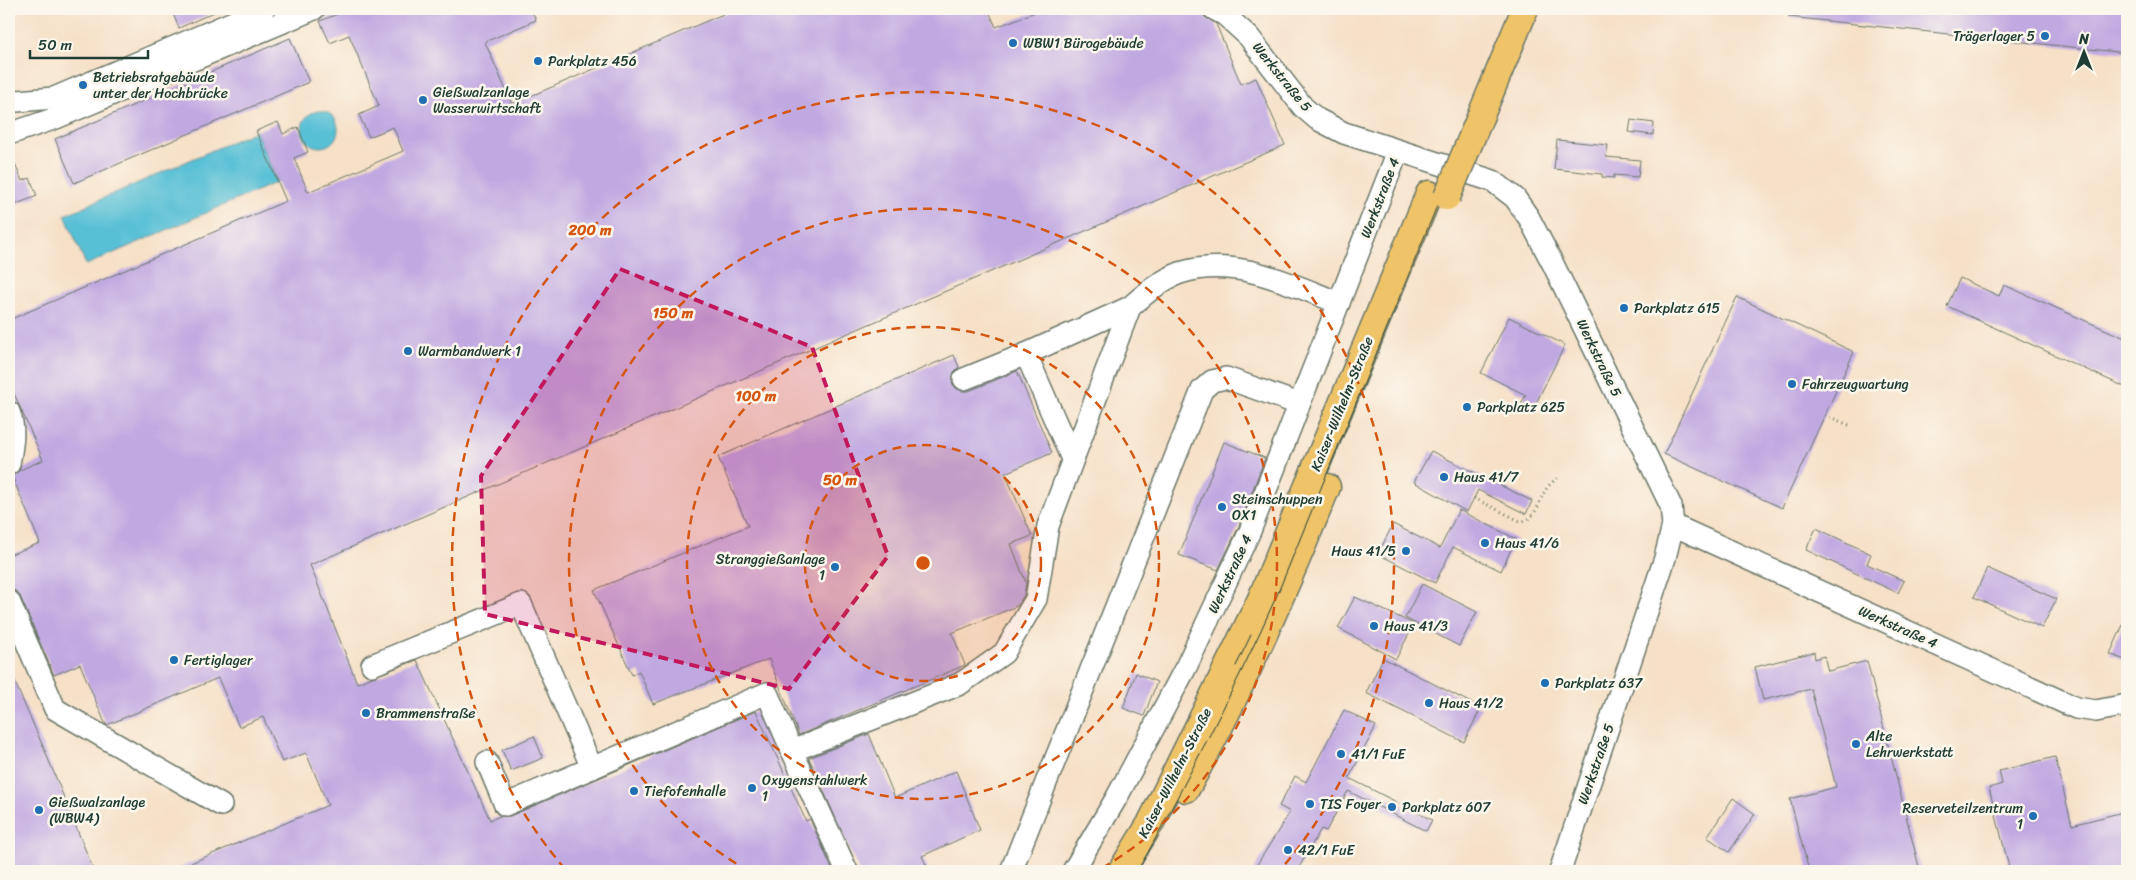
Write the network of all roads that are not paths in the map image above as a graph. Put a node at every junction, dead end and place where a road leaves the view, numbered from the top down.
1 (264, 9) edge
2 (314, 9) edge
3 (1214, 9) edge
4 (1505, 9) edge
5 (1525, 9) edge
6 (9, 99) edge
7 (9, 134) edge
8 (1398, 151) junction
9 (1438, 195) junction
10 (1339, 303) junction
11 (1130, 307) junction
12 (1026, 354) junction
13 (964, 379) dead end
14 (1299, 404) junction
15 (9, 412) edge
16 (1072, 459) junction
17 (9, 464) edge
18 (1673, 525) junction
19 (9, 601) edge
20 (372, 665) dead end
21 (2127, 706) edge
22 (792, 751) junction
23 (487, 762) dead end
24 (592, 768) junction
25 (221, 805) dead end
26 (847, 871) edge
27 (1011, 871) edge
28 (1073, 871) edge
29 (1121, 871) edge
30 (1142, 871) edge
31 (1560, 871) edge

1 - 6 lane
2 - 7 lane
3 - 8 lane, Werkstraße 5
4 - 9 main road, Kaiser-Wilhelm-Straße
5 - 9 main road, Kaiser-Wilhelm-Straße, bridge
8 - 10 lane, Werkstraße 4
8 - 18 lane, Werkstraße 5
9 - 29 main road, Kaiser-Wilhelm-Straße
9 - 30 main road, Kaiser-Wilhelm-Straße
10 - 11 lane
10 - 14 lane, Werkstraße 4
11 - 12 lane
11 - 16 lane
12 - 13 lane
12 - 16 lane
14 - 27 lane
14 - 28 lane, Werkstraße 4
15 - 17 lane
16 - 22 lane
18 - 21 lane, Werkstraße 4
18 - 31 lane, Werkstraße 5
19 - 25 lane
20 - 24 lane
22 - 24 lane
22 - 26 lane
23 - 24 lane

